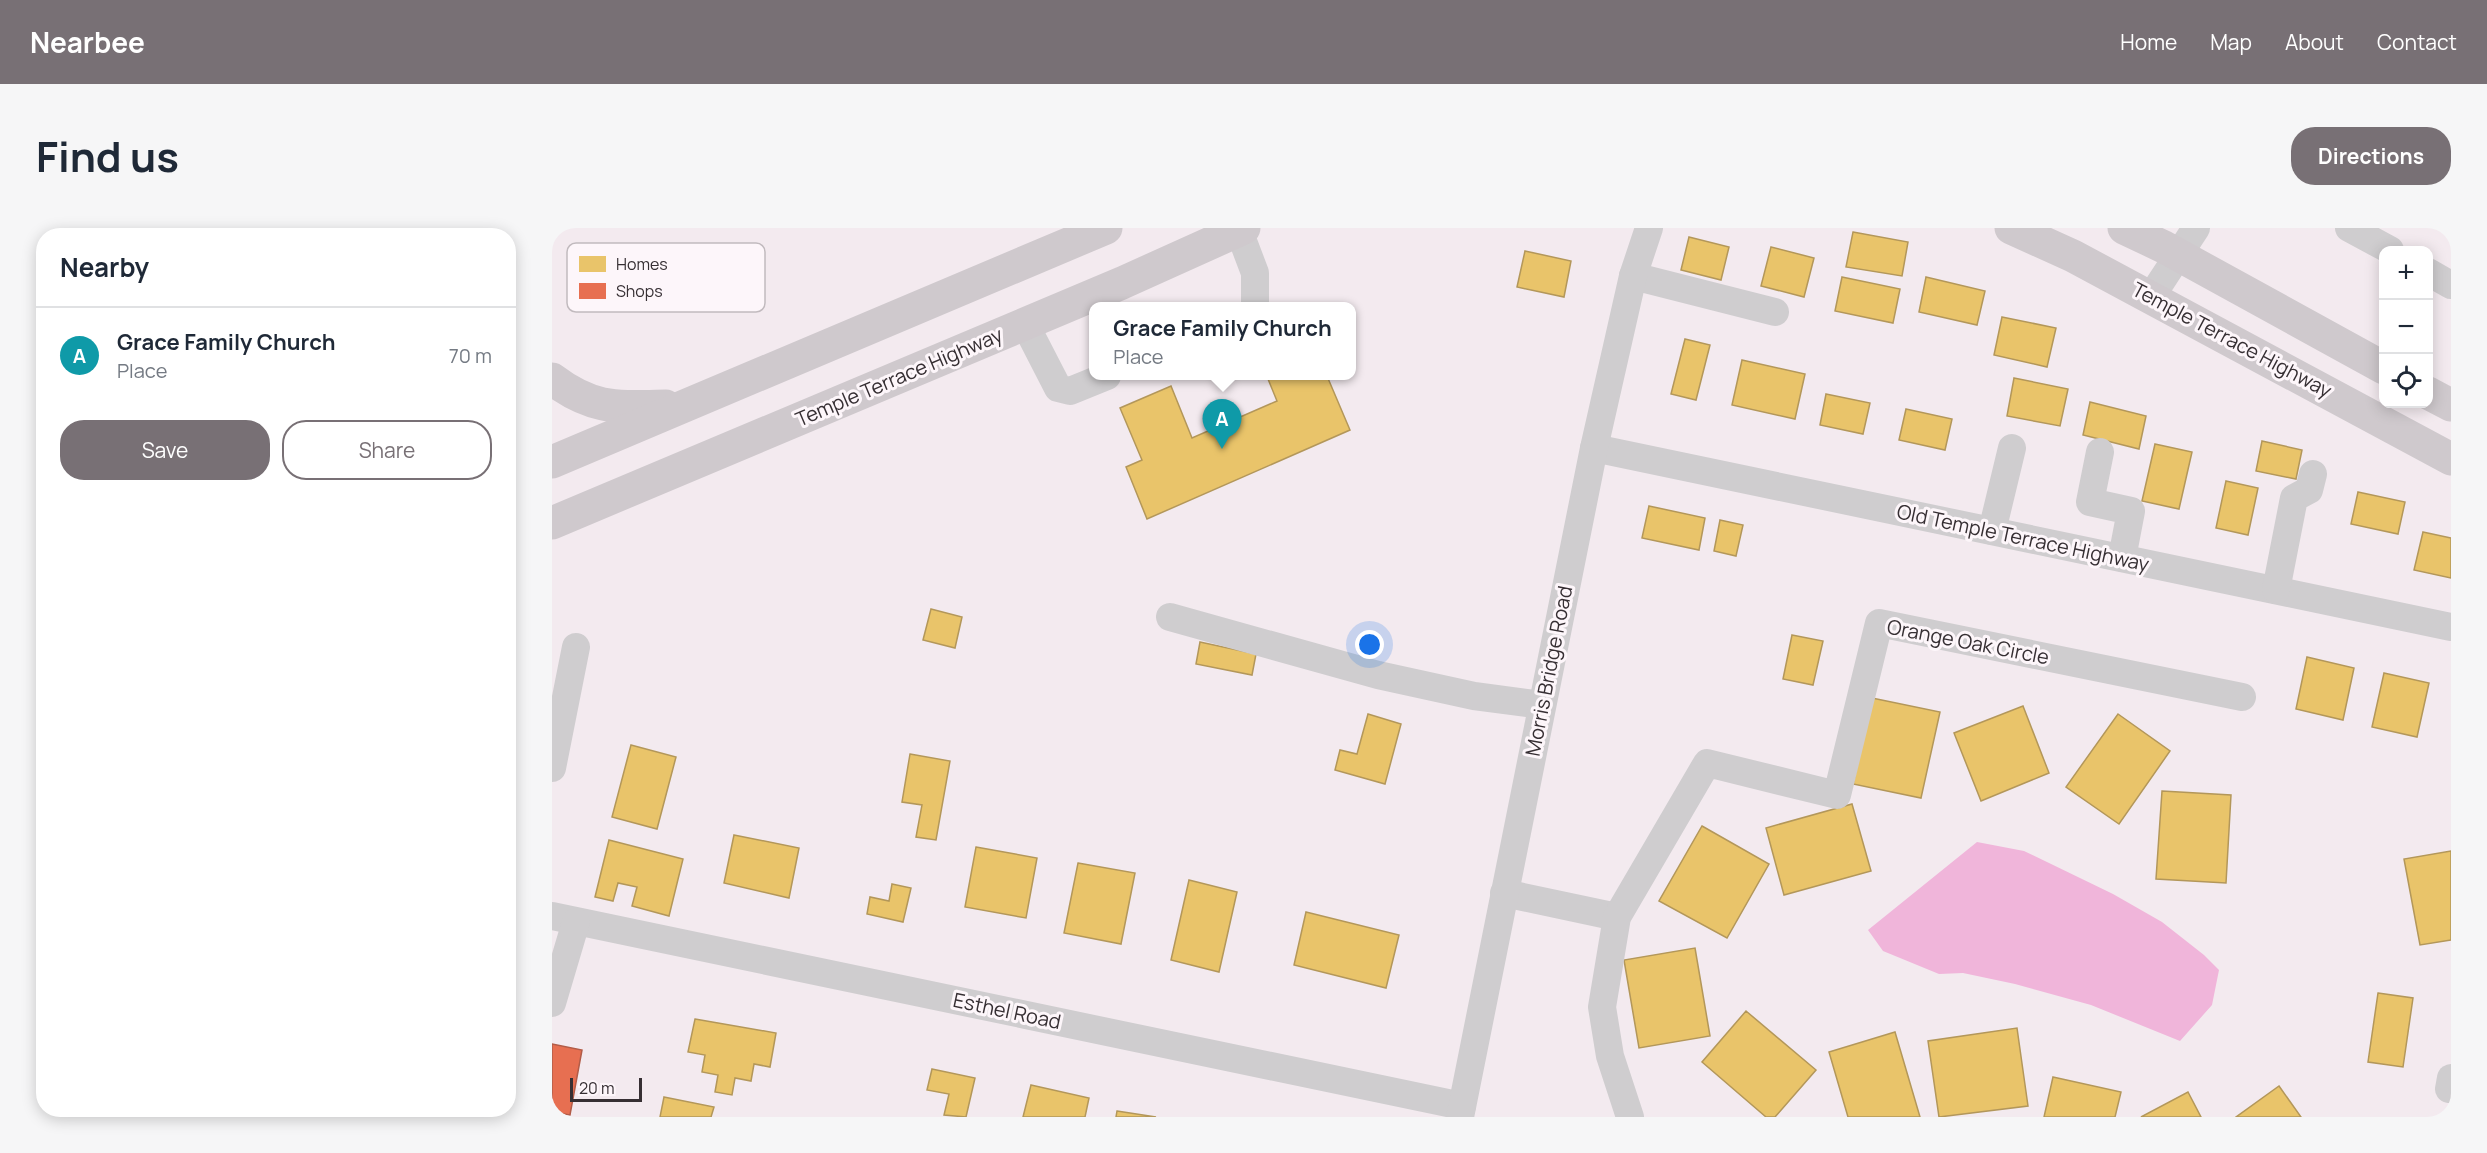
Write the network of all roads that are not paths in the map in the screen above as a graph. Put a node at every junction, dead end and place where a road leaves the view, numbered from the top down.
1 (1106, 228) edge
2 (1649, 228) edge
3 (2011, 228) edge
4 (2124, 228) edge
5 (2196, 228) edge
6 (2349, 228) edge
7 (1240, 229) edge
8 (2383, 246) edge
9 (2179, 256) junction
10 (2433, 275) edge
11 (1633, 276) junction
12 (2451, 285) edge
13 (2151, 297) junction
14 (1255, 302) edge
15 (1775, 312) dead end
16 (1025, 324) junction
17 (2379, 365) edge
18 (552, 379) edge
19 (1095, 380) edge
20 (2433, 396) edge
21 (686, 405) junction
22 (2451, 405) edge
23 (1594, 448) junction
24 (2012, 448) dead end
25 (2100, 452) dead end
26 (2451, 459) edge
27 (552, 462) edge
28 (2313, 474) dead end
29 (552, 523) edge
30 (1992, 531) junction
31 (2122, 558) junction
32 (2276, 590) junction
33 (1170, 617) dead end
34 (2451, 627) edge
35 (576, 647) dead end
36 (2242, 697) dead end
37 (1542, 705) junction
38 (552, 768) edge
39 (1504, 893) junction
40 (1617, 917) junction
41 (564, 919) edge
42 (552, 1003) edge
43 (1461, 1112) edge
44 (1630, 1117) edge

1 - 21 main road
2 - 11 street, Morris Bridge Road
3 - 13 main road, Temple Terrace Highway
4 - 9 main road
5 - 9 street
6 - 8 street
7 - 14 street
7 - 16 main road, Temple Terrace Highway
9 - 13 street
9 - 17 main road
10 - 12 street
11 - 15 street
11 - 23 street, Morris Bridge Road
13 - 26 main road, Temple Terrace Highway
16 - 19 street
16 - 29 main road, Temple Terrace Highway
18 - 21 main road
20 - 22 main road
21 - 27 main road
23 - 30 street, Old Temple Terrace Highway
23 - 37 street, Morris Bridge Road
24 - 30 street
25 - 31 street
28 - 32 street
30 - 31 street, Old Temple Terrace Highway
31 - 32 street, Old Temple Terrace Highway
32 - 34 street, Old Temple Terrace Highway
33 - 37 street
35 - 38 street
36 - 40 street, Orange Oak Circle
37 - 39 street, Morris Bridge Road
39 - 40 street
39 - 43 street, Morris Bridge Road
40 - 44 street, Orange Oak Circle
41 - 42 street
41 - 43 street, Esthel Road

